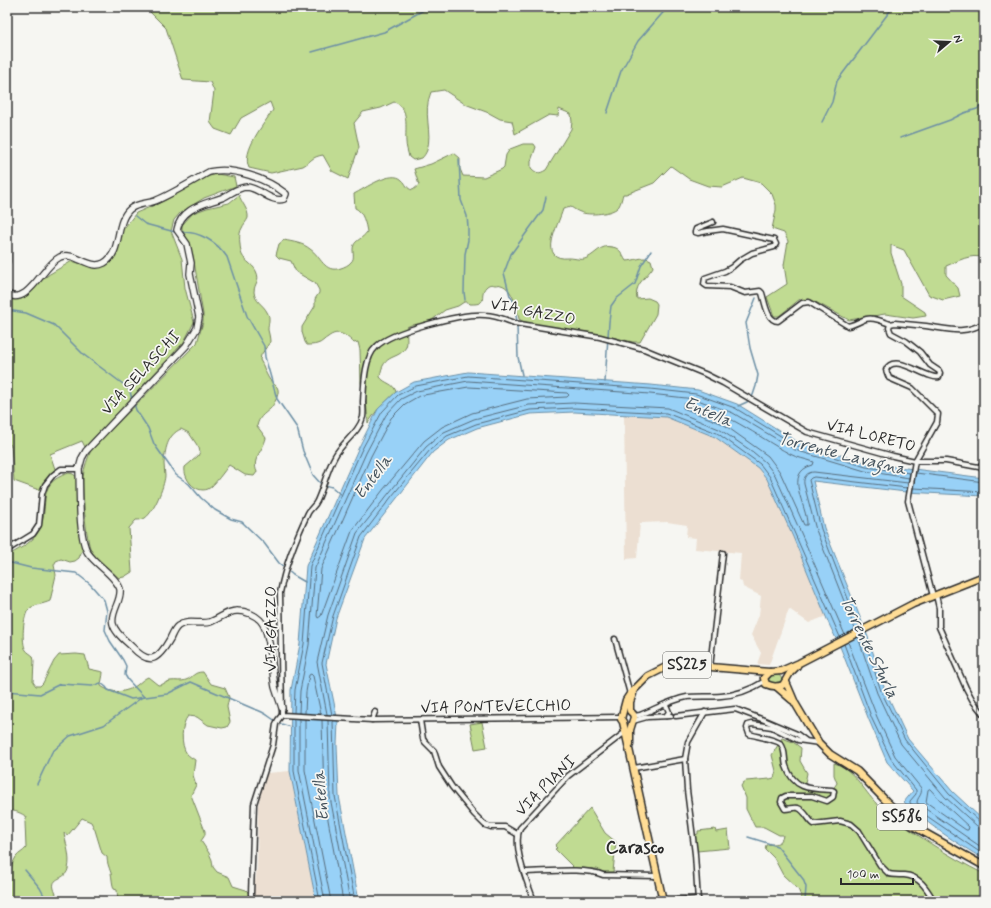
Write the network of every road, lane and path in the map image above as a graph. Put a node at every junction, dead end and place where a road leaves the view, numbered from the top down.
1 (713, 222) dead end
2 (7, 251) edge
3 (7, 261) edge
4 (7, 294) edge
5 (984, 323) edge
6 (890, 324) junction
7 (759, 404) joint
8 (914, 463) junction
9 (984, 468) edge
10 (79, 469) junction
11 (7, 550) edge
12 (723, 553) dead end
13 (984, 576) edge
14 (935, 596) junction
15 (615, 639) dead end
16 (799, 663) junction
17 (710, 667) junction
18 (746, 670) junction
19 (781, 671) junction
20 (770, 672) junction
21 (764, 679) junction
22 (786, 680) junction
23 (636, 687) junction
24 (777, 687) junction
25 (630, 694) junction
26 (795, 703) junction
27 (665, 705) junction
28 (282, 708) junction
29 (375, 712) dead end
30 (705, 712) junction
31 (284, 715) junction
32 (984, 715) edge
33 (676, 716) dead end
34 (622, 717) junction
35 (632, 717) junction
36 (370, 720) junction
37 (420, 720) junction
38 (624, 733) junction
39 (806, 741) junction
40 (819, 743) junction
41 (631, 758) junction
42 (685, 759) junction
43 (634, 768) junction
44 (517, 834) junction
45 (984, 866) edge
46 (524, 872) junction
47 (657, 876) junction
48 (698, 900) edge
49 (252, 901) edge
50 (534, 901) edge
51 (663, 901) edge
52 (934, 901) edge

1 - 6 street
2 - 3 street
4 - 10 street, VIA SELASCHI
5 - 6 street
6 - 8 street
7 - 8 street, VIA LORETO
7 - 28 street, VIA GAZZO
8 - 9 street, VIA LORETO
8 - 14 street
10 - 11 street
10 - 28 street, VIA SELASCHI
12 - 17 street
13 - 14 main road, SS225
14 - 16 main road, SS225
14 - 32 street
15 - 25 street
16 - 19 main road, SS225
16 - 22 main road, SS225
17 - 18 main road, SS225
17 - 23 main road, SS225
18 - 20 main road, SS225
18 - 21 main road, SS225
19 - 20 main road, SS225
19 - 22 main road
20 - 21 main road
21 - 24 main road, SS225
21 - 27 street
22 - 24 main road, SS225
22 - 26 main road, SS586
23 - 25 main road, SS225
23 - 35 main road, SS225
24 - 26 main road, SS586
25 - 34 main road, SS225
26 - 40 main road, SS586
27 - 35 street
27 - 35 street
28 - 31 street, VIA GAZZO
29 - 36 street
30 - 33 street
30 - 39 street
30 - 42 street
31 - 36 street, VIA PONTEVECCHIO
31 - 49 street
34 - 35 main road
34 - 35 main road
34 - 37 street, VIA PONTEVECCHIO
34 - 38 main road, SS225
35 - 41 main road, SS225
36 - 37 street, VIA PONTEVECCHIO
37 - 44 street
38 - 41 main road, SS225
38 - 44 street, VIA PIANI
39 - 40 street
39 - 52 street
40 - 45 main road, SS586
41 - 43 main road, SS225
42 - 43 street
42 - 48 street
43 - 47 main road, SS225
44 - 46 street, VIA PIANI
46 - 47 street
46 - 50 street, VIA PIANI
47 - 51 main road, SS225
48 - 51 street

